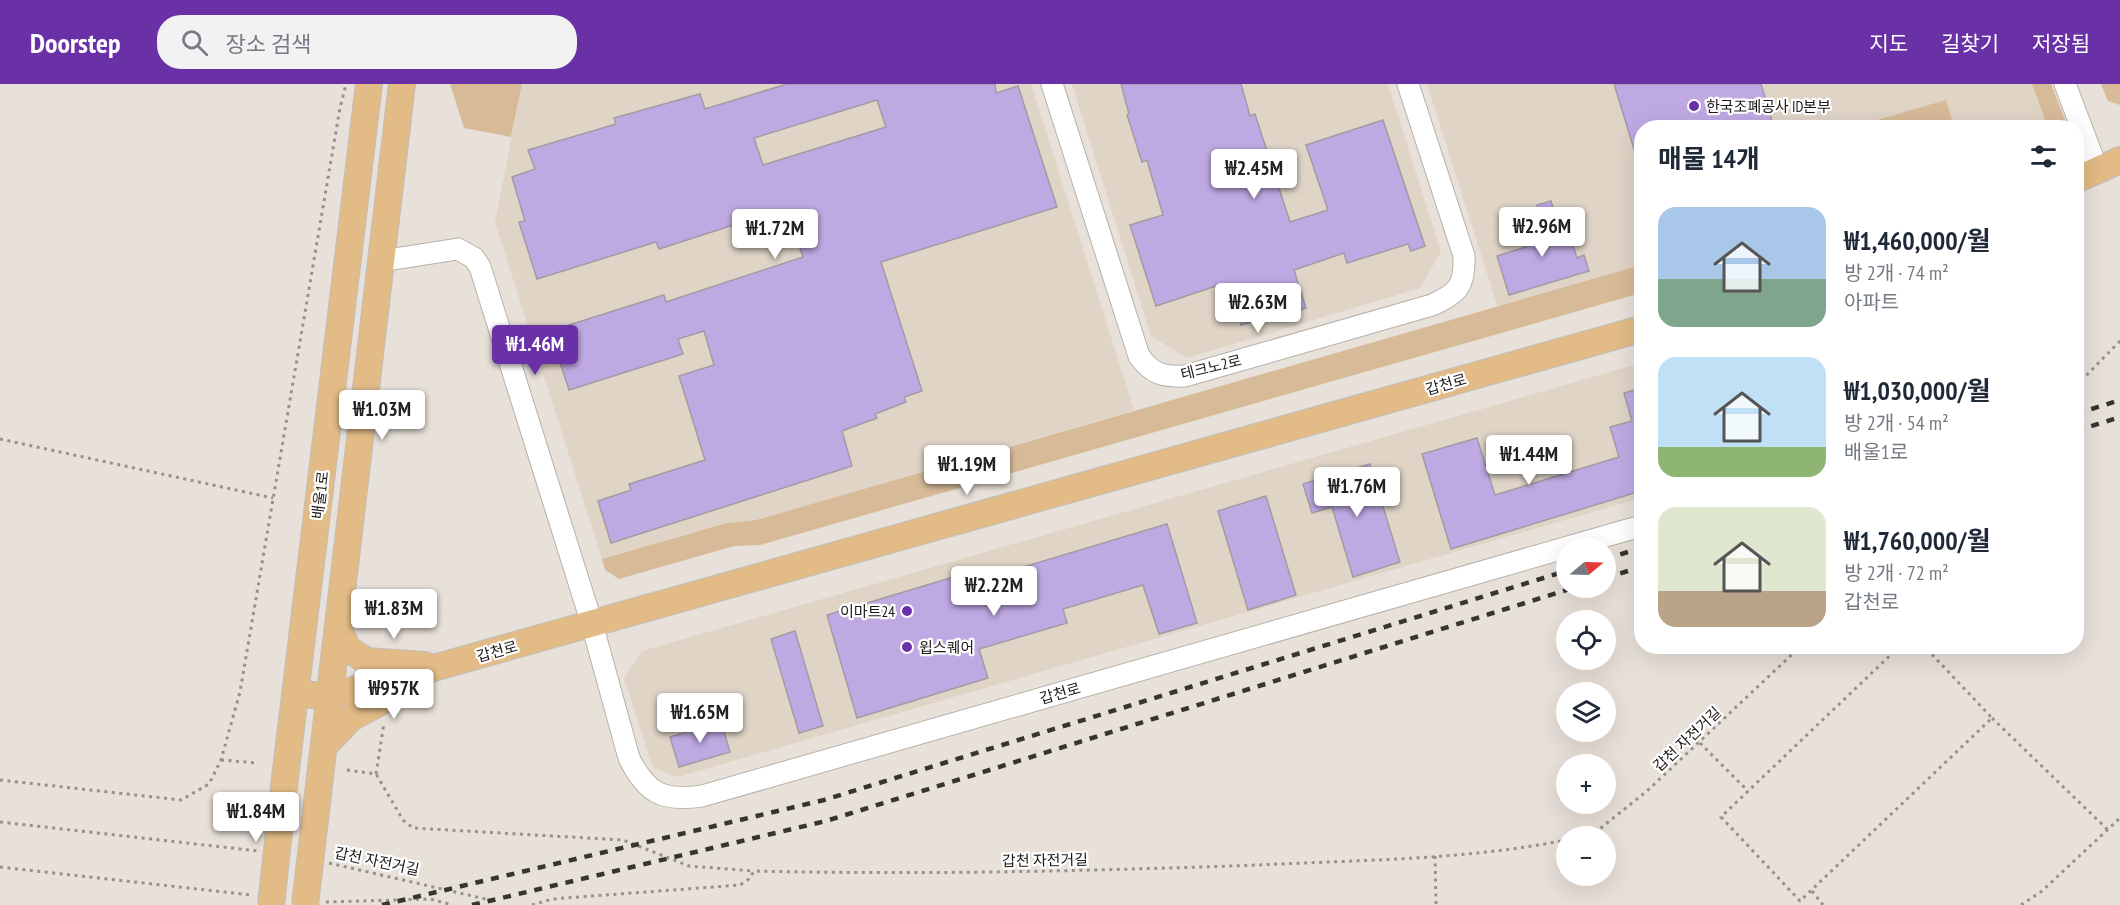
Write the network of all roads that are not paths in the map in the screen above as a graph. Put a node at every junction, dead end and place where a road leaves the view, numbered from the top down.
1 (369, 84) edge
2 (402, 84) edge
3 (1052, 84) edge
4 (1408, 84) edge
5 (2065, 84) edge
6 (2079, 120) edge
7 (2084, 134) edge
8 (2098, 170) edge
9 (381, 261) junction
10 (1634, 331) edge
11 (1634, 527) edge
12 (592, 624) junction
13 (338, 628) junction
14 (437, 667) junction
15 (296, 694) junction
16 (330, 696) junction
17 (324, 746) junction
18 (263, 900) edge
19 (314, 904) edge

1 - 15 main road, 배울1로
2 - 9 main road
3 - 4 street, 테크노2로
5 - 6 street
7 - 8 street
9 - 12 street
9 - 13 main road
10 - 12 main road, 갑천로
11 - 12 street, 갑천로
12 - 14 main road, 갑천로
13 - 14 main road
13 - 16 main road
14 - 16 main road, 갑천로
14 - 17 main road
15 - 16 main road, 갑천로
15 - 18 main road, 배울1로, bridge
16 - 17 main road
17 - 19 main road, bridge

